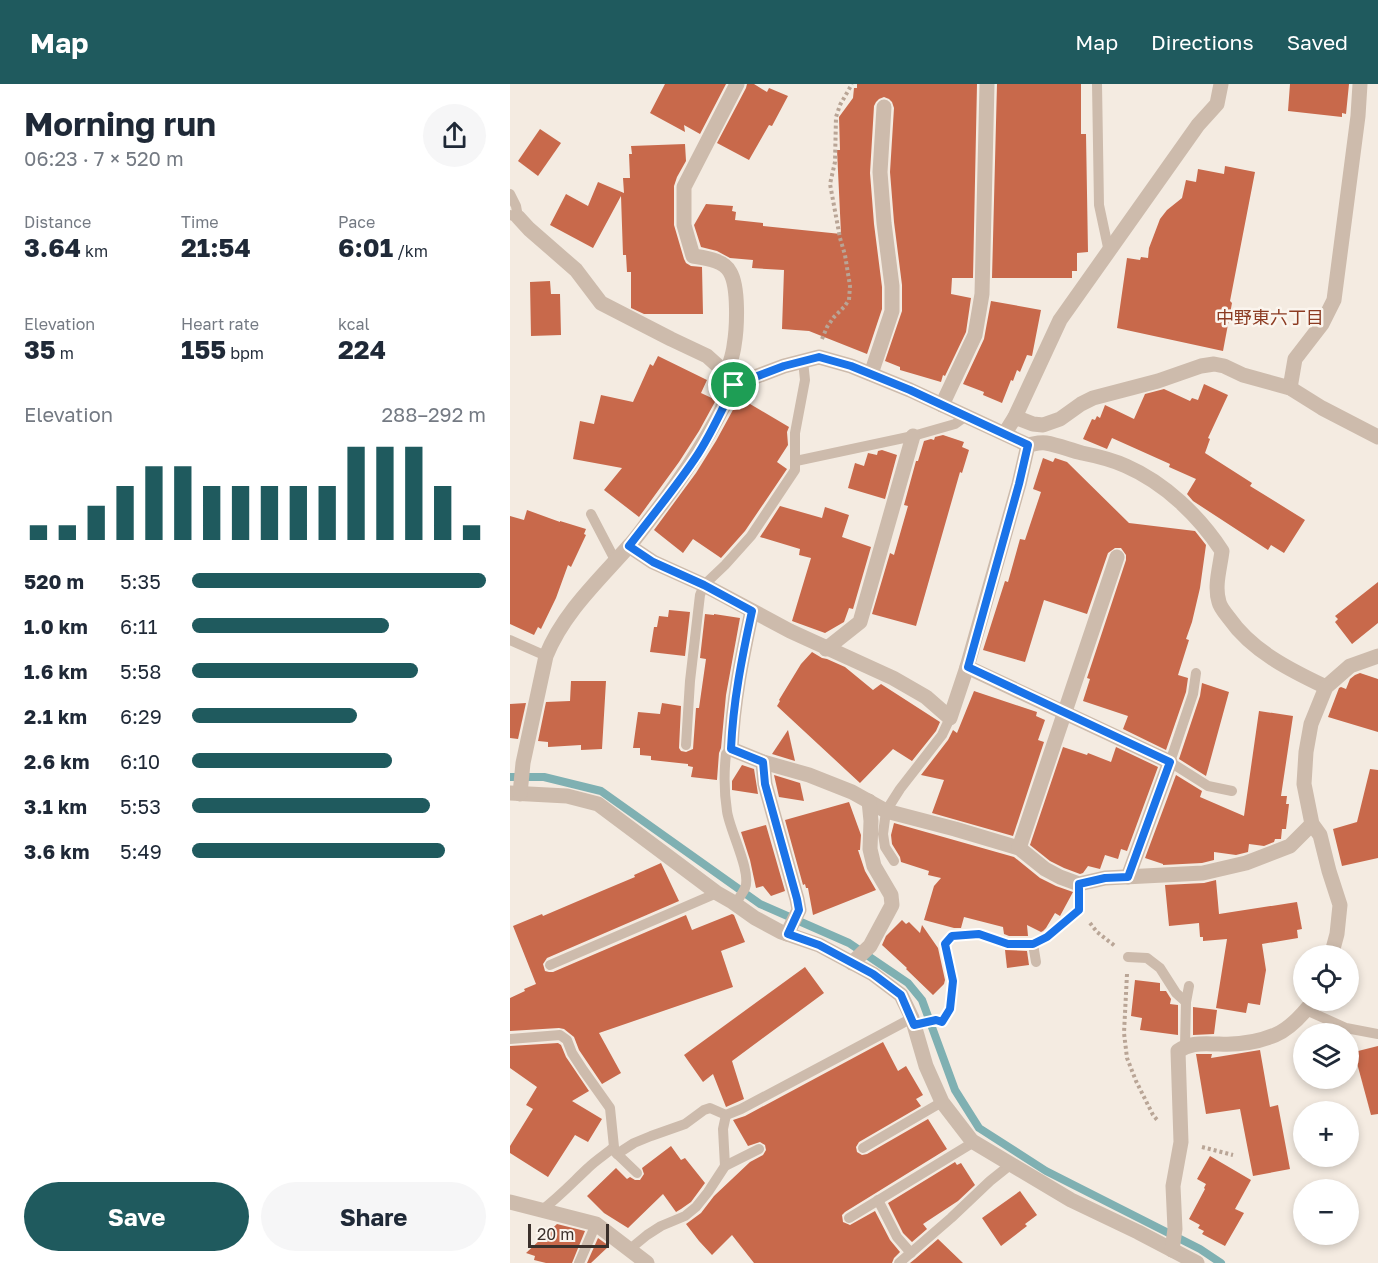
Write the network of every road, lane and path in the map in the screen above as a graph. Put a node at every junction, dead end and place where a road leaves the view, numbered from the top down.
1 (737, 84) edge
2 (852, 84) edge
3 (987, 84) edge
4 (1097, 84) edge
5 (1221, 84) edge
6 (1360, 84) edge
7 (884, 107) dead end
8 (510, 194) edge
9 (514, 216) edge
10 (1109, 252) junction
11 (811, 359) junction
12 (871, 374) junction
13 (731, 379) junction
14 (1290, 388) junction
15 (942, 405) junction
16 (966, 416) junction
17 (1015, 417) junction
18 (1005, 434) junction
19 (913, 436) junction
20 (1378, 437) edge
21 (1028, 445) junction
22 (796, 461) junction
23 (591, 514) dead end
24 (629, 546) junction
25 (1117, 557) dead end
26 (615, 560) junction
27 (704, 585) junction
28 (752, 611) junction
29 (510, 640) edge
30 (826, 649) junction
31 (546, 656) junction
32 (1378, 656) edge
33 (968, 667) junction
34 (1196, 673) dead end
35 (1326, 687) junction
36 (1065, 713) junction
37 (950, 718) junction
38 (686, 746) dead end
39 (731, 749) junction
40 (763, 762) junction
41 (1170, 762) junction
42 (518, 778) edge
43 (1232, 791) dead end
44 (869, 801) junction
45 (886, 811) junction
46 (1312, 824) junction
47 (1019, 848) junction
48 (894, 861) dead end
49 (1128, 877) junction
50 (717, 893) junction
51 (735, 904) junction
52 (1079, 910) joint
53 (793, 923) junction
54 (1033, 944) junction
55 (1334, 945) edge
56 (1128, 957) junction
57 (854, 960) junction
58 (1036, 962) dead end
59 (550, 965) dead end
60 (1189, 986) dead end
61 (1186, 1002) junction
62 (1304, 1011) edge
63 (1319, 1011) edge
64 (916, 1022) junction
65 (1378, 1034) edge
66 (510, 1039) edge
67 (1185, 1046) junction
68 (942, 1102) junction
69 (726, 1115) junction
70 (974, 1142) junction
71 (1181, 1142) junction
72 (863, 1148) dead end
73 (759, 1149) dead end
74 (615, 1152) junction
75 (1233, 1155) dead end
76 (1010, 1165) junction
77 (725, 1166) junction
78 (637, 1173) dead end
79 (878, 1200) junction
80 (510, 1202) edge
81 (542, 1210) junction
82 (849, 1218) dead end
83 (596, 1224) junction
84 (1173, 1240) junction
85 (630, 1249) junction
86 (911, 1253) junction
87 (579, 1263) edge
88 (648, 1263) edge
89 (899, 1263) edge
90 (1197, 1263) edge

1 - 13 street
2 - 11 path
3 - 15 street
4 - 10 lane
5 - 10 street
6 - 14 street
7 - 12 street
8 - 9 lane
9 - 13 street
10 - 17 street
11 - 12 street
11 - 13 street
11 - 22 lane
12 - 15 street
13 - 24 street
14 - 17 street
14 - 20 street
15 - 16 street
16 - 18 street
16 - 19 lane
17 - 18 street
18 - 21 street
19 - 22 lane
19 - 30 street
21 - 33 street
21 - 35 street
22 - 27 lane
23 - 26 lane
24 - 26 street
24 - 27 street
25 - 36 street
26 - 31 street
27 - 28 street
27 - 38 lane
28 - 30 street
28 - 39 street
29 - 31 lane
30 - 37 street
31 - 42 street
32 - 35 street
33 - 36 street
33 - 37 street
34 - 41 lane
35 - 46 street
36 - 41 street
36 - 47 street
37 - 45 lane
39 - 40 street
39 - 51 lane
40 - 44 street
40 - 53 street
41 - 43 lane
41 - 49 street
42 - 50 street
44 - 45 street
44 - 57 street
45 - 47 street
45 - 48 lane
46 - 49 street
46 - 55 street
47 - 49 street
50 - 51 street
50 - 59 lane
51 - 53 street
52 - 54 lane
52 - 56 path
53 - 57 street
54 - 58 lane
54 - 64 lane
56 - 61 lane
56 - 71 path
57 - 64 street
60 - 61 lane
61 - 67 lane
62 - 67 street
63 - 65 lane
64 - 68 street
64 - 69 lane
66 - 74 lane
67 - 71 street
68 - 70 street
68 - 72 lane
69 - 74 lane
69 - 77 lane
70 - 76 street
70 - 79 lane
71 - 75 path
71 - 84 street
73 - 77 lane
74 - 78 lane
74 - 81 lane
76 - 84 street
76 - 86 lane
77 - 85 lane
79 - 82 lane
79 - 86 lane
80 - 81 street
81 - 83 street
83 - 85 street
83 - 87 lane
84 - 90 street
85 - 88 street
86 - 89 lane

